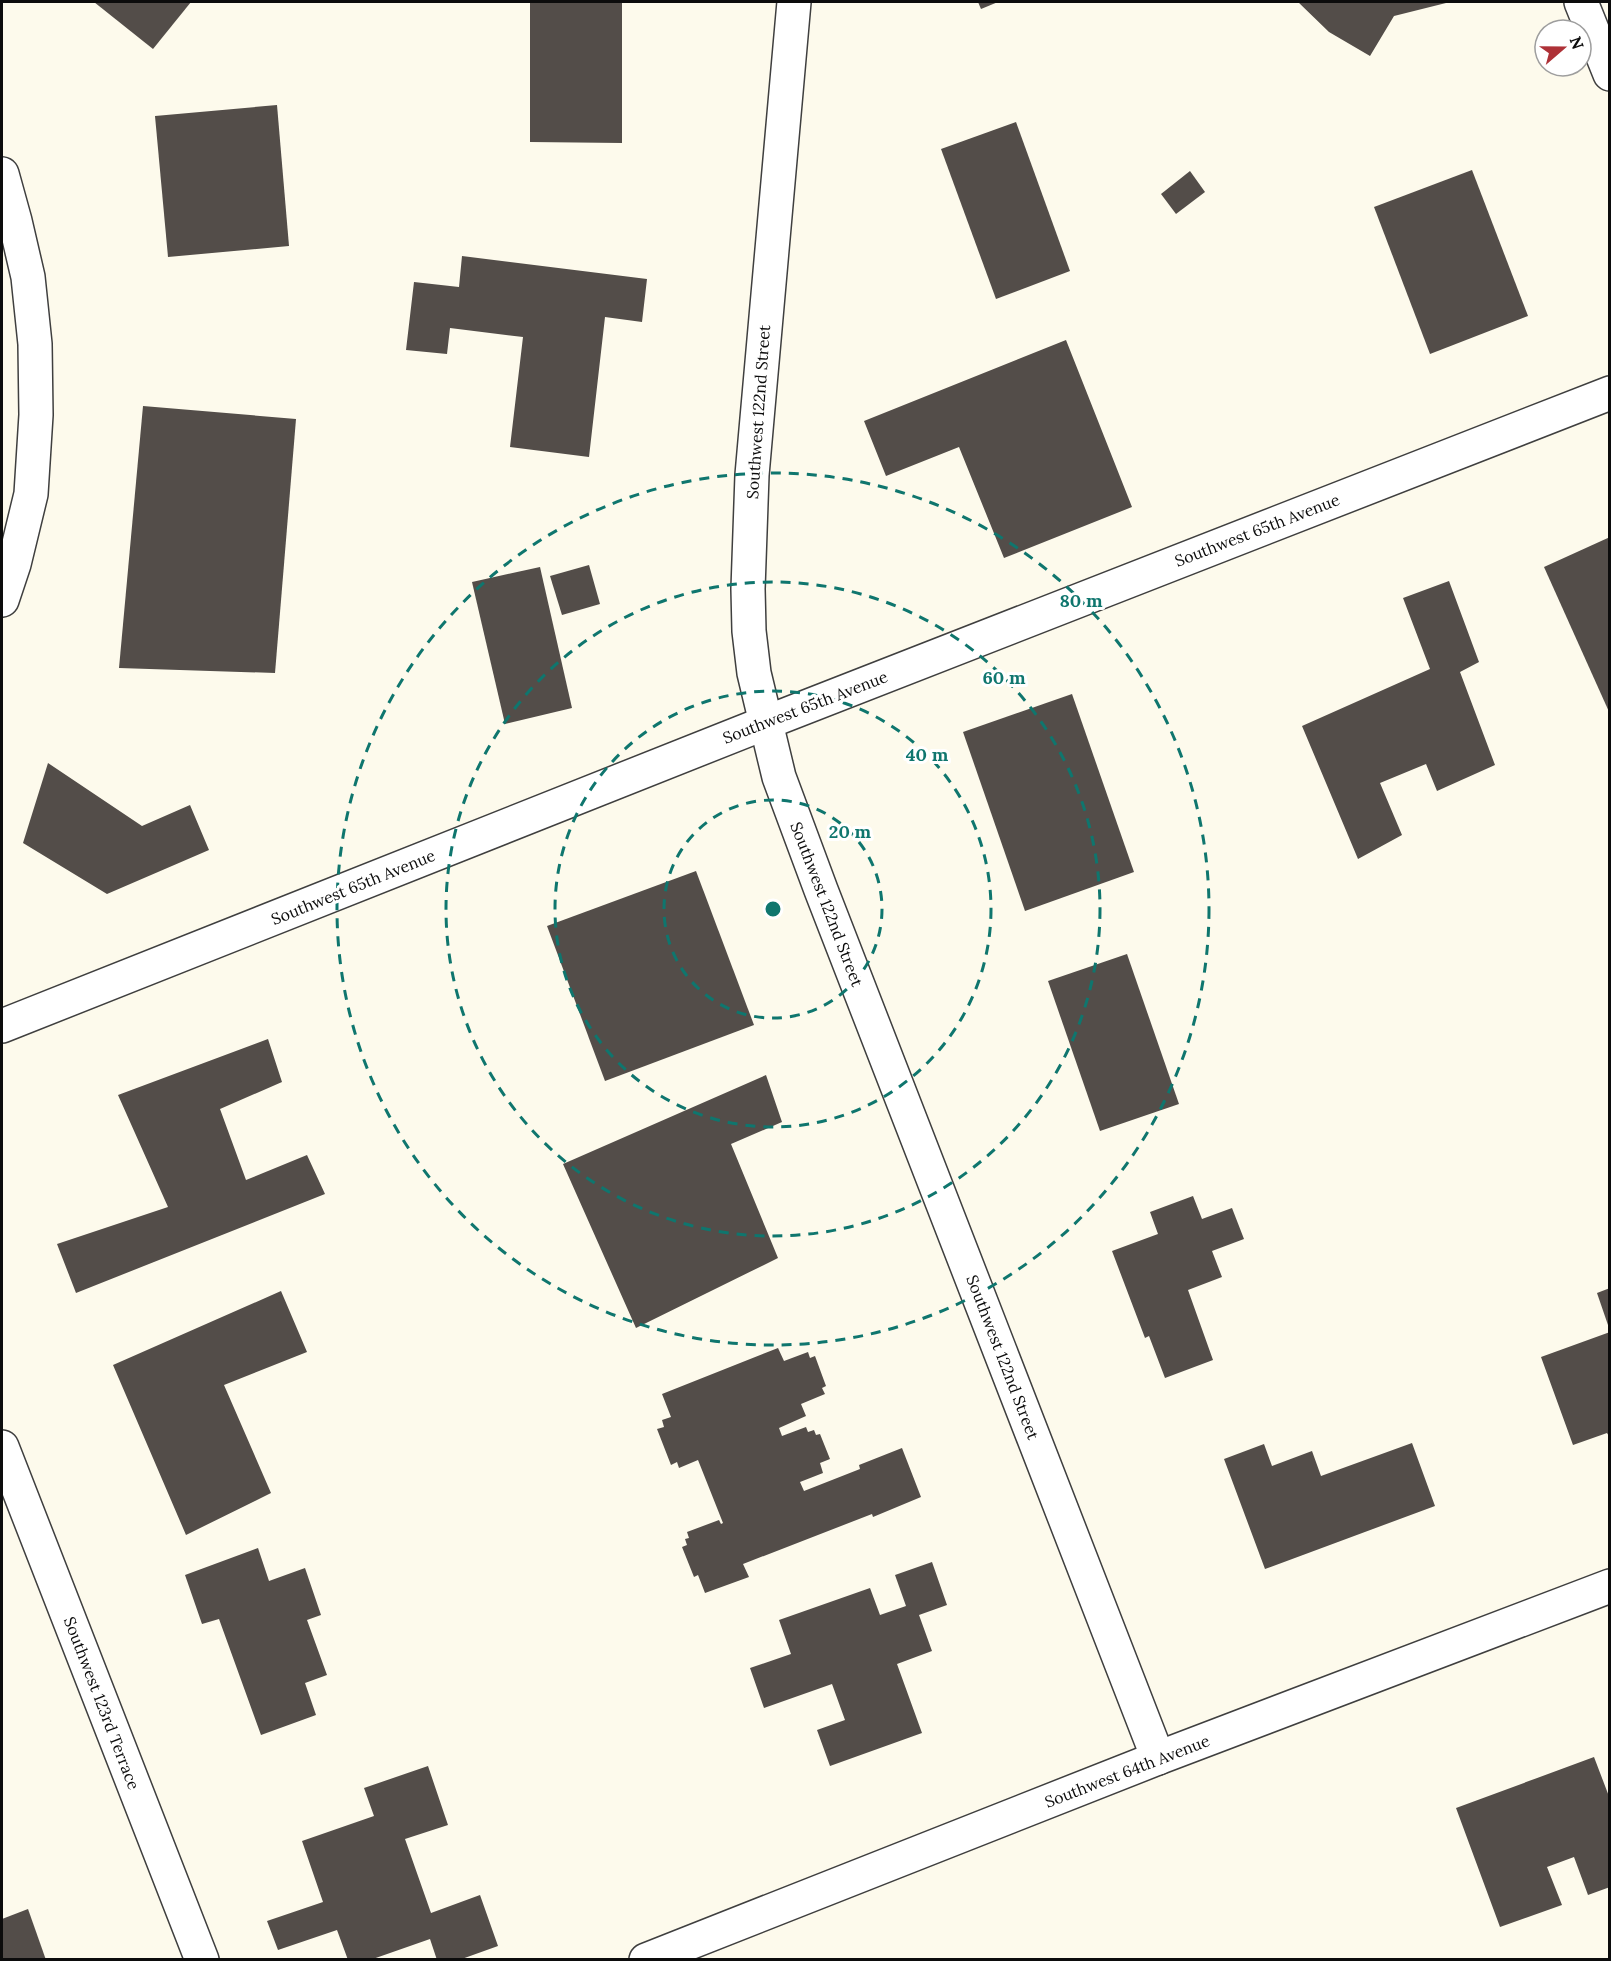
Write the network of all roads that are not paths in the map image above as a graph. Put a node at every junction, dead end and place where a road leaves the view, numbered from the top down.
1 (794, 2) edge
2 (1581, 2) edge
3 (1610, 74) edge
4 (2, 174) edge
5 (1610, 393) edge
6 (2, 600) edge
7 (765, 723) junction
8 (2, 1026) edge
9 (2, 1447) edge
10 (1610, 1586) edge
11 (1158, 1758) junction
12 (202, 1959) edge
13 (646, 1959) edge

1 - 7 street, Southwest 122nd Street
2 - 3 street
4 - 6 street
5 - 7 street, Southwest 65th Avenue
7 - 8 street, Southwest 65th Avenue
7 - 11 street, Southwest 122nd Street
9 - 12 street, Southwest 123rd Terrace
10 - 11 street, Southwest 64th Avenue
11 - 13 street, Southwest 64th Avenue

